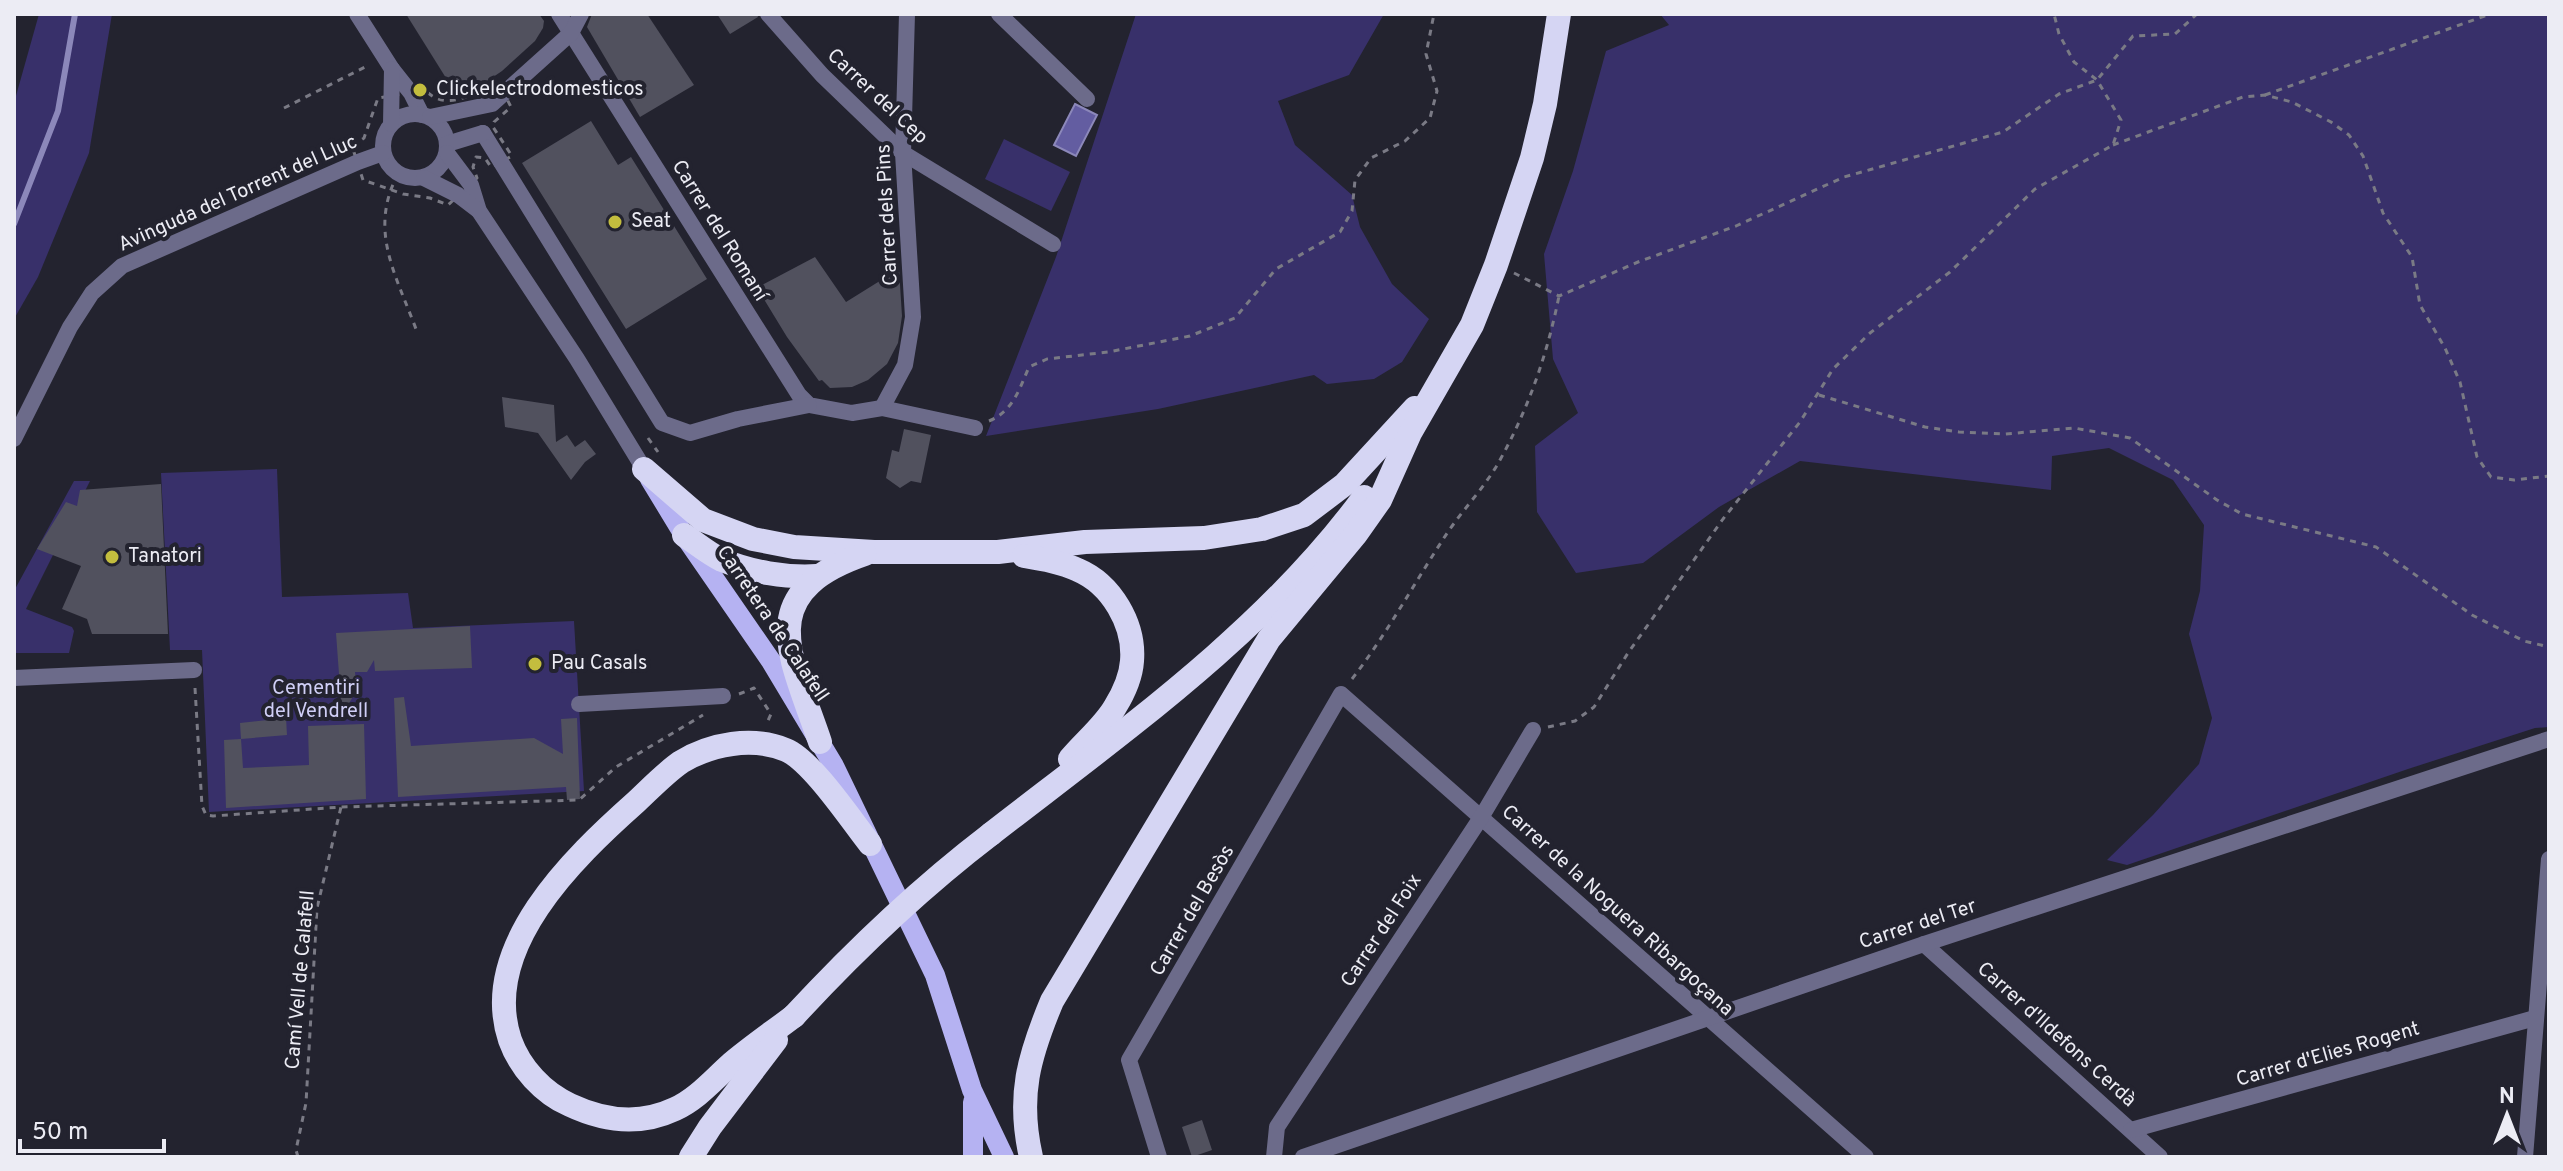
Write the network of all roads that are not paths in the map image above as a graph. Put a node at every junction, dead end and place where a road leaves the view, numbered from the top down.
1 (357, 14) edge
2 (559, 14) edge
3 (581, 14) edge
4 (768, 14) edge
5 (907, 14) edge
6 (999, 14) edge
7 (1559, 14) edge
8 (571, 33) junction
9 (385, 64) junction
10 (1087, 99) dead end
11 (492, 104) junction
12 (426, 116) junction
13 (391, 124) junction
14 (483, 133) junction
15 (447, 149) junction
16 (383, 153) junction
17 (903, 153) junction
18 (424, 178) junction
19 (479, 211) junction
20 (1053, 244) dead end
21 (1439, 383) junction
22 (809, 405) junction
23 (882, 408) junction
24 (975, 428) road end
25 (1410, 433) junction
26 (14, 439) edge
27 (644, 469) junction
28 (684, 535) junction
29 (874, 552) junction
30 (998, 552) junction
31 (817, 576) junction
32 (194, 670) road end
33 (14, 678) edge
34 (1341, 694) joint
35 (729, 698) road end
36 (579, 704) dead end
37 (1533, 730) road end
38 (2549, 739) edge
39 (820, 742) junction
40 (1045, 791) junction
41 (1482, 816) junction
42 (870, 844) junction
43 (2549, 859) edge
44 (1924, 944) junction
45 (794, 1016) junction
46 (1705, 1018) junction
47 (2535, 1018) junction
48 (972, 1090) junction
49 (2131, 1130) junction
50 (691, 1157) edge
51 (973, 1157) edge
52 (1004, 1157) edge
53 (1031, 1157) edge
54 (1159, 1157) edge
55 (1274, 1157) edge
56 (1303, 1157) edge
57 (1866, 1157) edge
58 (2160, 1157) edge
59 (2525, 1157) edge

1 - 9 street
2 - 8 street, Carrer del Romaní
3 - 8 street
4 - 17 street, Carrer del Cep
5 - 17 street, Carrer dels Pins
6 - 10 street
7 - 21 highway
8 - 11 street
8 - 22 street, Carrer del Romaní
9 - 12 street
9 - 13 street
11 - 12 street
11 - 14 street
12 - 13 street
12 - 15 street
13 - 16 street
14 - 15 street
14 - 22 street
15 - 18 street
15 - 19 street, Carretera de Calafell
16 - 18 street
16 - 26 street, Avinguda del Torrent del Lluc
17 - 20 street, Carrer del Cep
17 - 23 street, Carrer dels Pins
18 - 19 street, Carretera de Calafell
19 - 27 street, Carretera de Calafell
21 - 25 highway
21 - 30 highway
22 - 23 street
23 - 24 street
25 - 40 highway
25 - 53 highway
27 - 28 main road, Carretera de Calafell
27 - 29 highway
28 - 31 highway
28 - 39 main road, Carretera de Calafell
29 - 30 highway
29 - 31 highway
30 - 40 highway
31 - 39 highway
32 - 33 street
34 - 41 street, Carrer de la Noguera Ribargoçana
34 - 54 street, Carrer del Besòs
35 - 36 street
37 - 41 street, Carrer del Foix
38 - 44 street, Carrer del Ter
39 - 42 main road, Carretera de Calafell
40 - 45 highway, bridge
41 - 46 street, Carrer de la Noguera Ribargoçana
41 - 55 street, Carrer del Foix
42 - 45 highway
42 - 48 main road, Carretera de Calafell
43 - 47 street
44 - 46 street, Carrer del Ter
44 - 49 street, Carrer d'Ildefons Cerdà
45 - 50 highway
46 - 56 street, Carrer del Ter
46 - 57 street, Carrer de la Noguera Ribargoçana
47 - 49 street, Carrer d'Elies Rogent
47 - 59 street
48 - 51 main road, Carretera de Calafell
48 - 52 main road, Carretera de Calafell
49 - 58 street, Carrer d'Ildefons Cerdà

